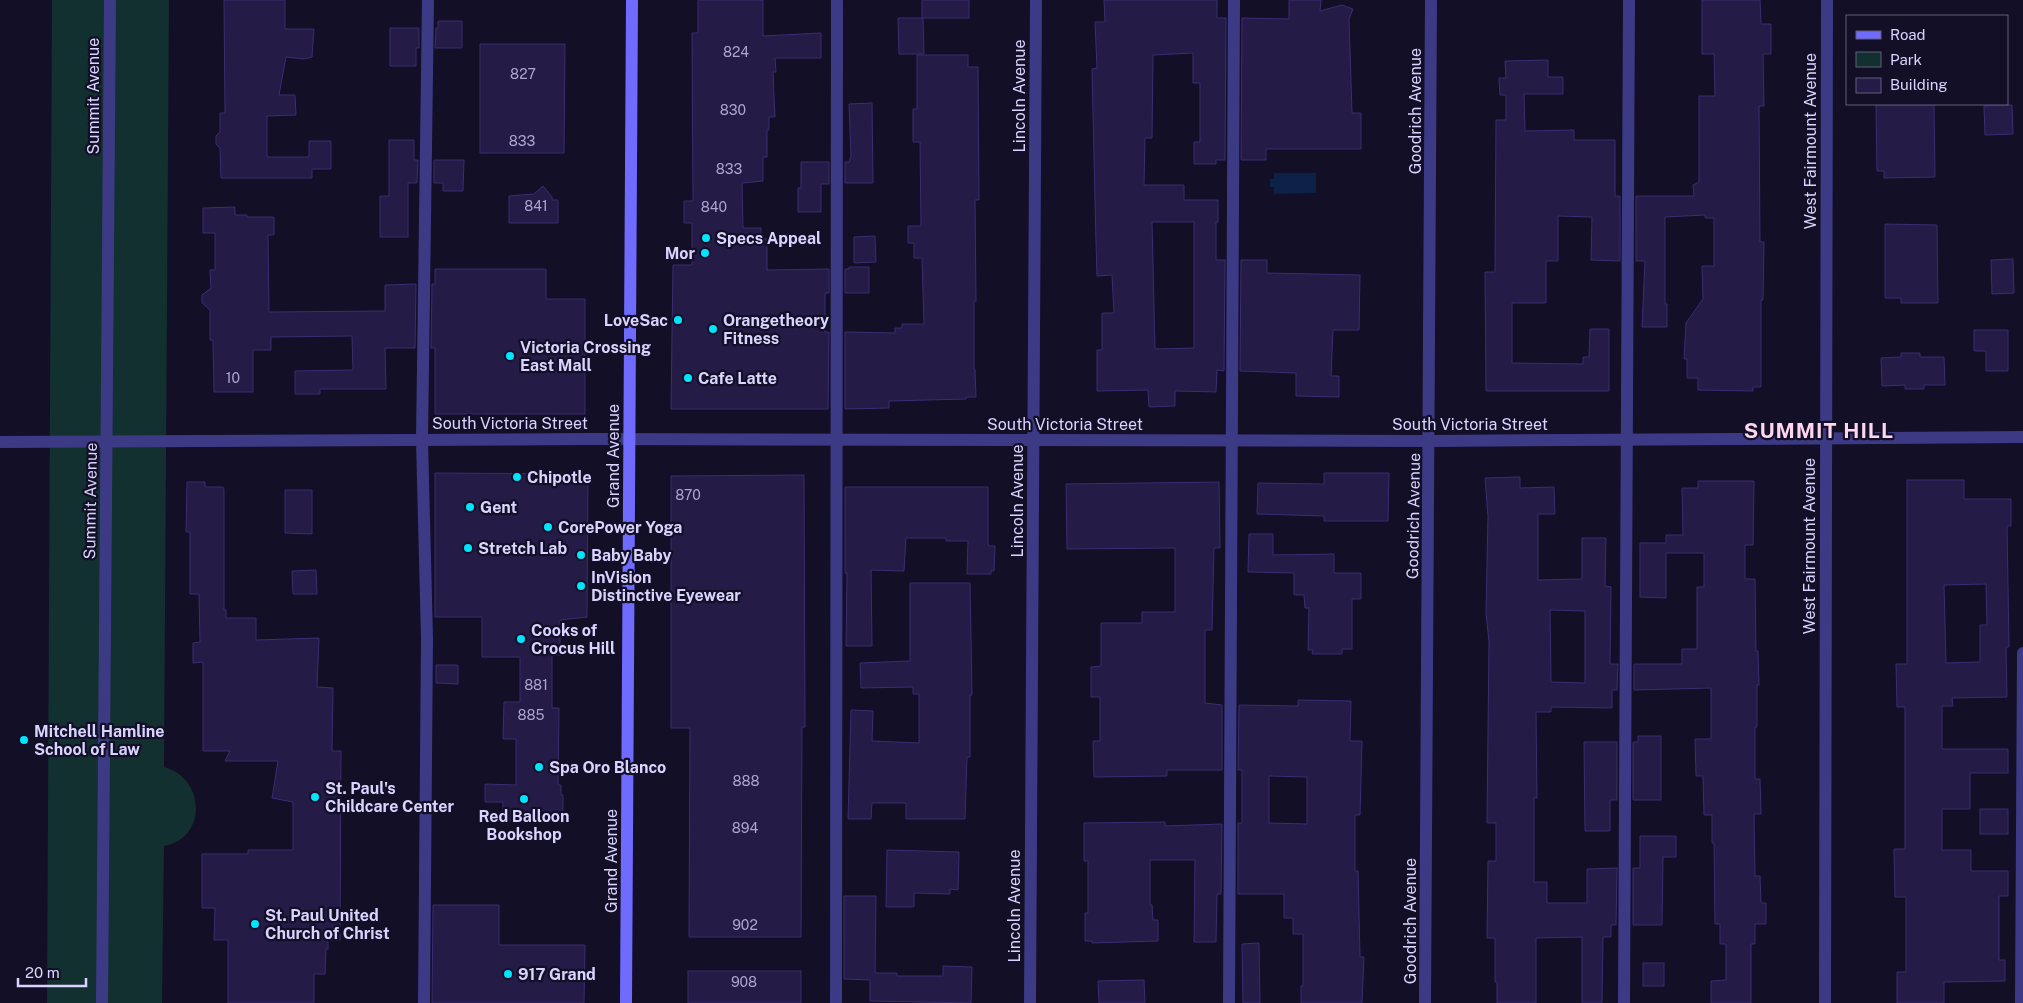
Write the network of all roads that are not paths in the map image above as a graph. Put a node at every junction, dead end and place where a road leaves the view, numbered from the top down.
1 (110, 0) edge
2 (428, 0) edge
3 (632, 0) edge
4 (837, 0) edge
5 (1036, 0) edge
6 (1234, 0) edge
7 (1431, 0) edge
8 (1629, 0) edge
9 (1827, 0) edge
10 (1826, 437) junction
11 (2023, 437) edge
12 (629, 439) junction
13 (1034, 439) junction
14 (1627, 439) junction
15 (422, 440) junction
16 (837, 440) junction
17 (1232, 441) junction
18 (1430, 441) junction
19 (0, 442) edge
20 (107, 442) junction
21 (2023, 653) edge
22 (102, 1003) edge
23 (424, 1003) edge
24 (626, 1003) edge
25 (836, 1003) edge
26 (1030, 1003) edge
27 (1229, 1003) edge
28 (1425, 1003) edge
29 (1624, 1003) edge
30 (1825, 1003) edge
31 (2021, 1003) edge

1 - 20 street, Summit Avenue
2 - 15 street
3 - 12 main road, Grand Avenue
4 - 16 street
5 - 13 street, Lincoln Avenue
6 - 17 street
7 - 18 street, Goodrich Avenue
8 - 14 street
9 - 10 street, West Fairmount Avenue
10 - 11 street, South Victoria Street
10 - 14 street, South Victoria Street
10 - 30 street, West Fairmount Avenue
12 - 15 street, South Victoria Street
12 - 16 street, South Victoria Street
12 - 24 main road, Grand Avenue
13 - 16 street, South Victoria Street
13 - 17 street, South Victoria Street
13 - 26 street, Lincoln Avenue
14 - 18 street, South Victoria Street
14 - 29 street
15 - 20 street, South Victoria Street
15 - 23 street
16 - 25 street
17 - 18 street, South Victoria Street
17 - 27 street
18 - 28 street, Goodrich Avenue
19 - 20 street, South Victoria Street
20 - 22 street, Summit Avenue
21 - 31 street

